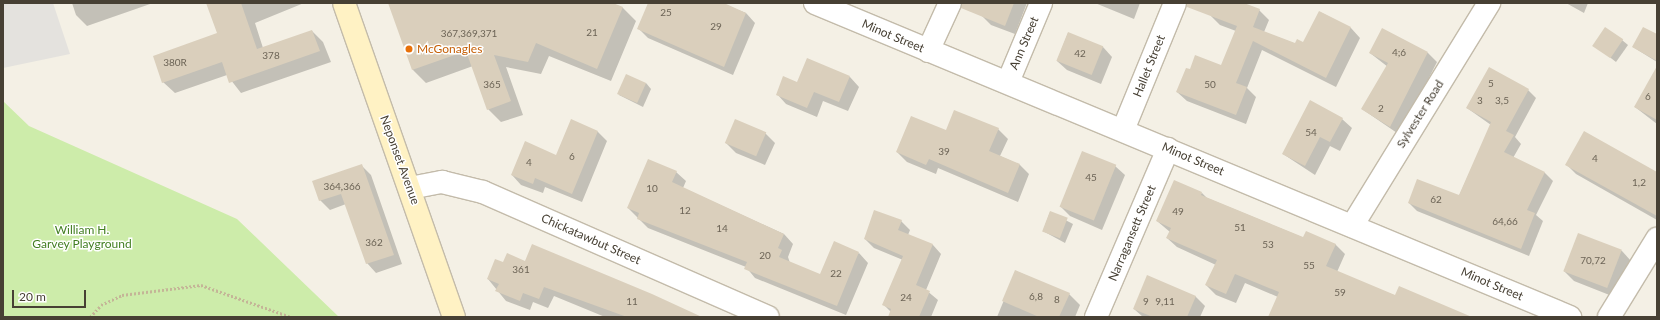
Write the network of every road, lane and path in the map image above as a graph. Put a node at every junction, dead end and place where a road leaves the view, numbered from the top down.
1 (344, 3) edge
2 (950, 3) edge
3 (1041, 3) edge
4 (1175, 3) edge
5 (1489, 3) edge
6 (822, 4) edge
7 (928, 51) junction
8 (1008, 82) junction
9 (1123, 130) junction
10 (1168, 149) junction
11 (410, 188) junction
12 (1352, 226) junction
13 (1657, 239) edge
14 (90, 317) edge
15 (291, 317) edge
16 (454, 317) edge
17 (768, 317) edge
18 (1096, 317) edge
19 (1570, 317) edge
20 (1609, 317) edge

1 - 11 main road, Neponset Avenue
2 - 7 street
3 - 8 street, Ann Street
4 - 9 street, Hallet Street
5 - 12 street, Sylvester Road
6 - 7 street, Minot Street
7 - 8 street, Minot Street
8 - 9 street, Minot Street
9 - 10 street, Minot Street
10 - 12 street, Minot Street
10 - 18 street, Narragansett Street
11 - 16 main road, Neponset Avenue
11 - 17 street, Chickatawbut Street
12 - 19 street, Minot Street
13 - 20 street
14 - 15 path

